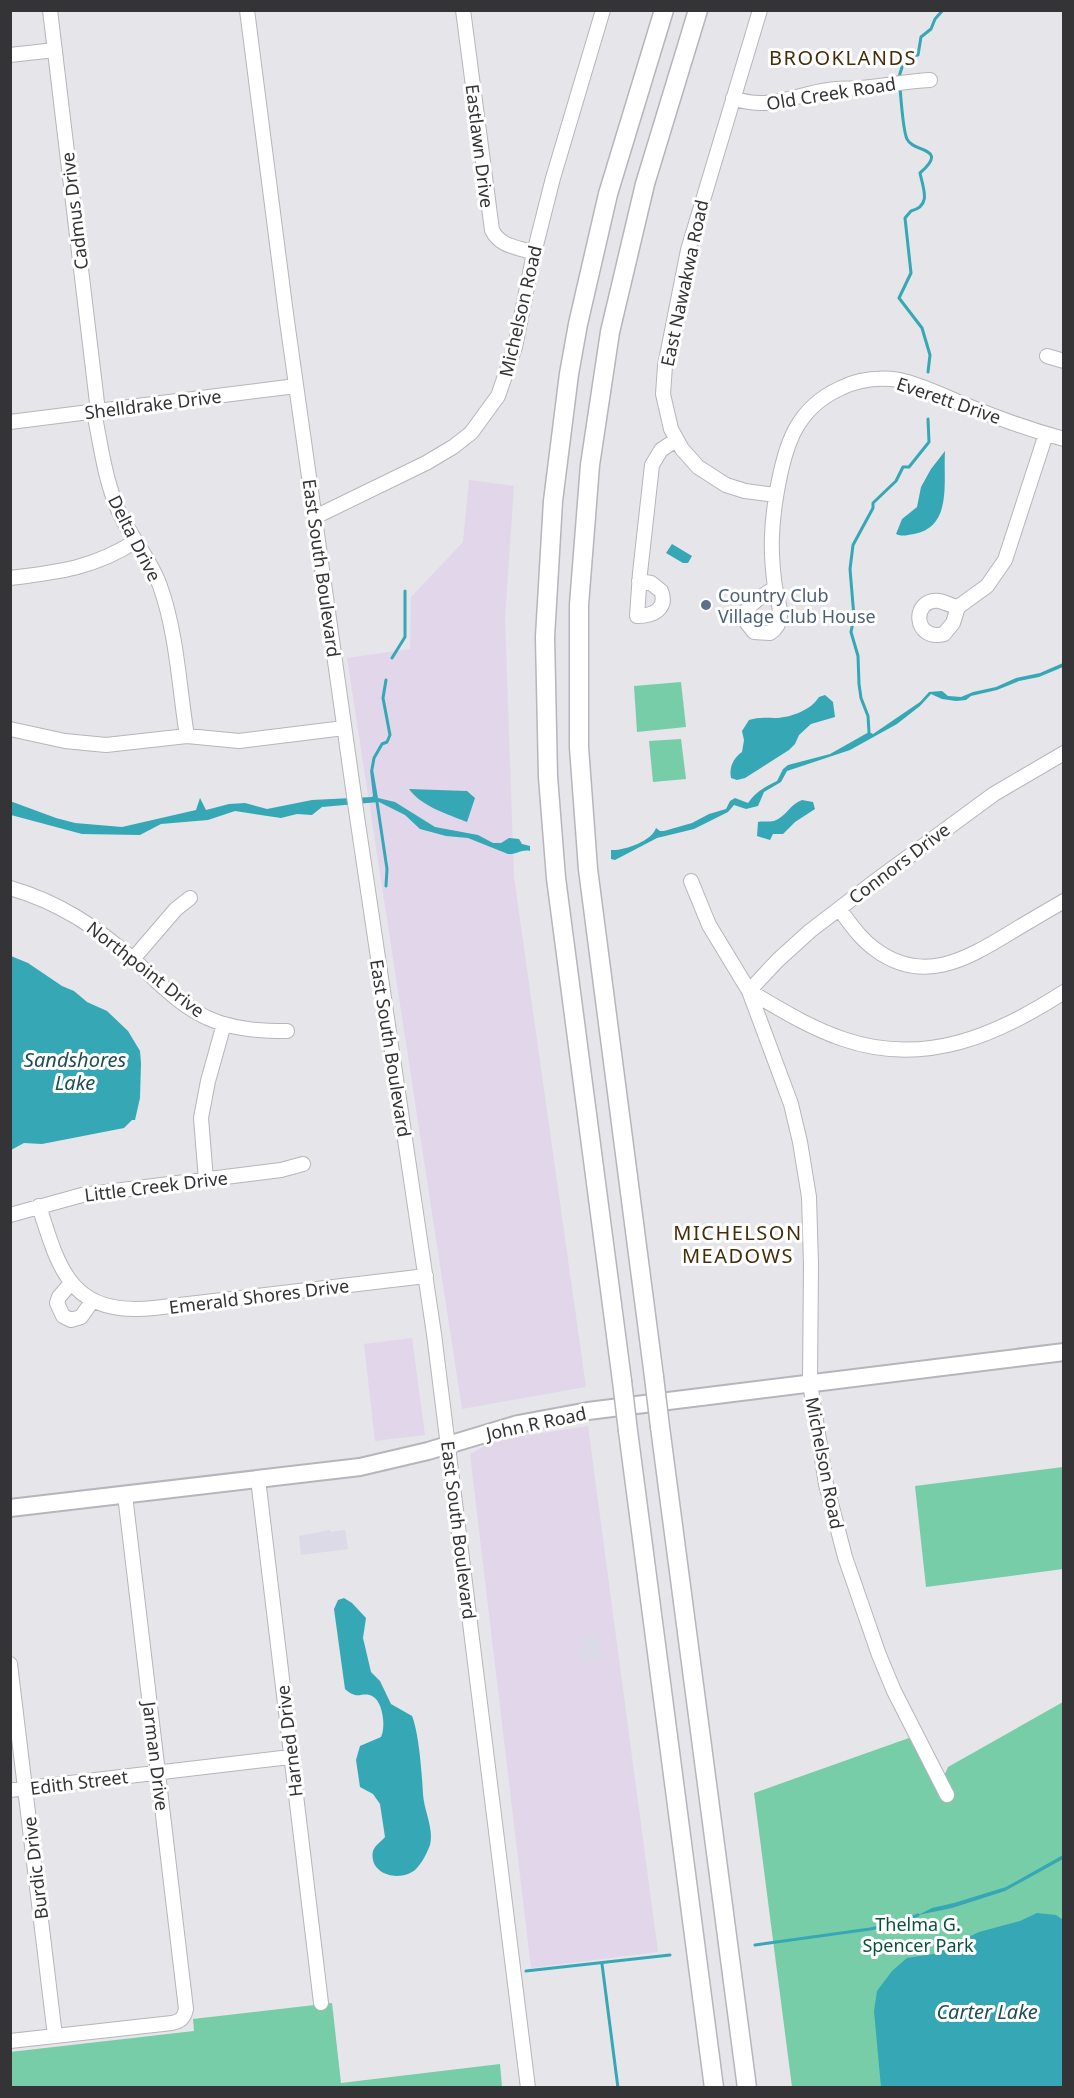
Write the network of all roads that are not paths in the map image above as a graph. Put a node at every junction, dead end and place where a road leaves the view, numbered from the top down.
1 (51, 10) edge
2 (247, 10) edge
3 (463, 10) edge
4 (603, 10) edge
5 (698, 10) edge
6 (760, 10) edge
7 (663, 14) edge
8 (55, 50) junction
9 (10, 55) edge
10 (930, 80) dead end
11 (733, 98) junction
12 (534, 253) junction
13 (1047, 356) dead end
14 (1064, 361) edge
15 (296, 386) junction
16 (96, 412) junction
17 (10, 422) edge
18 (1046, 434) junction
19 (676, 440) junction
20 (1064, 440) edge
21 (776, 495) junction
22 (315, 518) junction
23 (136, 541) junction
24 (10, 578) edge
25 (639, 581) dead end
26 (775, 587) dead end
27 (958, 607) dead end
28 (344, 728) junction
29 (10, 729) edge
30 (187, 736) junction
31 (1064, 753) edge
32 (691, 881) dead end
33 (10, 888) edge
34 (190, 898) dead end
35 (1064, 901) edge
36 (839, 909) junction
37 (133, 959) junction
38 (749, 991) junction
39 (1064, 993) edge
40 (224, 1024) junction
41 (287, 1030) dead end
42 (303, 1164) dead end
43 (206, 1180) junction
44 (39, 1206) junction
45 (10, 1215) edge
46 (426, 1276) junction
47 (71, 1283) junction
48 (93, 1300) junction
49 (1064, 1352) edge
50 (810, 1383) junction
51 (448, 1445) junction
52 (258, 1479) junction
53 (125, 1495) junction
54 (10, 1508) edge
55 (10, 1664) edge
56 (290, 1757) junction
57 (158, 1773) junction
58 (26, 1788) junction
59 (10, 1790) edge
60 (948, 1796) dead end
61 (321, 2003) dead end
62 (55, 2036) junction
63 (10, 2041) edge
64 (528, 2088) edge
65 (714, 2088) edge
66 (747, 2088) edge

1 - 8 street, Cadmus Drive
2 - 15 street, East South Boulevard
3 - 12 street, Eastlawn Drive
4 - 12 street, Michelson Road
5 - 66 highway, bridge
6 - 11 street, East Nawakwa Road
7 - 65 highway, bridge
8 - 9 street
8 - 16 street, Cadmus Drive
10 - 11 street, Old Creek Road
11 - 19 street, East Nawakwa Road
12 - 22 street, Michelson Road
13 - 14 street
15 - 16 street, Shelldrake Drive
15 - 22 street, East South Boulevard
16 - 17 street, Shelldrake Drive
16 - 23 street, Delta Drive
18 - 20 street, Everett Drive
18 - 21 street, Everett Drive
18 - 27 street
19 - 21 street, East Nawakwa Road
19 - 25 street
21 - 26 street, Everett Drive
22 - 28 street, East South Boulevard
23 - 24 street
23 - 30 street, Delta Drive
28 - 30 street
28 - 46 street, East South Boulevard
29 - 30 street
31 - 36 street, Connors Drive
32 - 38 street, Michelson Road
33 - 37 street, Northpoint Drive
34 - 37 street
35 - 36 street
36 - 38 street, Connors Drive
37 - 40 street, Northpoint Drive
38 - 39 street
38 - 50 street, Michelson Road
40 - 41 street, Northpoint Drive
40 - 43 street
42 - 43 street, Little Creek Drive
43 - 44 street, Little Creek Drive
44 - 45 street, Little Creek Drive
44 - 47 street, Emerald Shores Drive
46 - 48 street, Emerald Shores Drive
46 - 51 street, East South Boulevard
47 - 48 street, Emerald Shores Drive
47 - 48 street
49 - 50 main road, John R Road
50 - 51 main road, John R Road
50 - 60 street, Michelson Road
51 - 52 main road, John R Road
51 - 64 street, East South Boulevard
52 - 53 main road, John R Road
52 - 56 street, Harned Drive
53 - 54 main road, John R Road
53 - 57 street, Jarman Drive
55 - 58 street, Burdic Drive
56 - 57 street, Edith Street
56 - 61 street, Harned Drive
57 - 58 street, Edith Street
57 - 62 street, Jarman Drive
58 - 59 street, Edith Street
58 - 62 street, Burdic Drive
62 - 63 street

